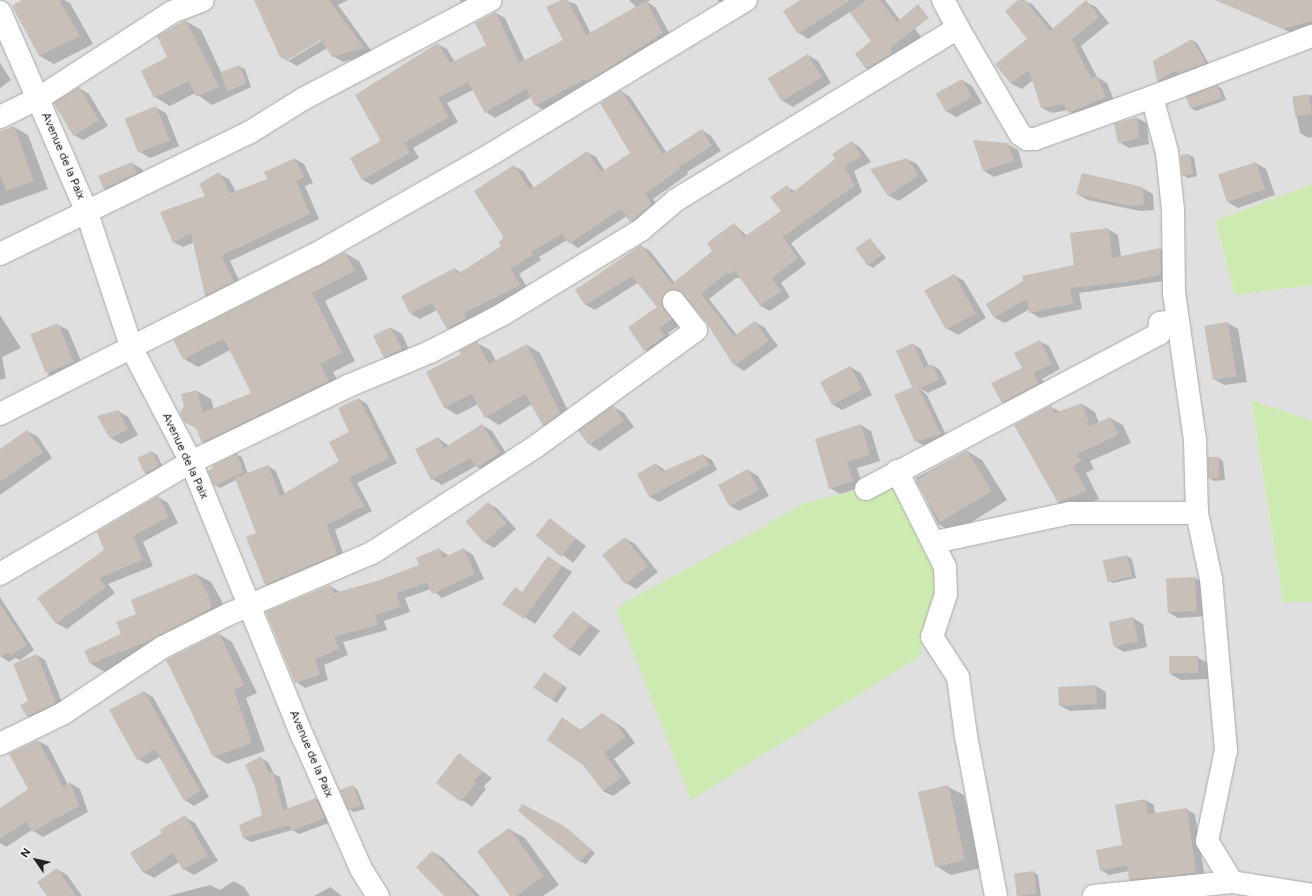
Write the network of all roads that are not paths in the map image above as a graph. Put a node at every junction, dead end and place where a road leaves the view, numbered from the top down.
1 (203, 0) edge
2 (491, 0) edge
3 (746, 0) edge
4 (943, 0) edge
5 (0, 12) edge
6 (958, 28) junction
7 (1312, 36) edge
8 (1152, 97) junction
9 (38, 98) junction
10 (0, 117) edge
11 (86, 210) junction
12 (0, 254) edge
13 (674, 302) dead end
14 (1177, 320) junction
15 (132, 349) junction
16 (0, 414) edge
17 (191, 462) junction
18 (897, 471) junction
19 (866, 489) dead end
20 (1197, 513) junction
21 (934, 542) junction
22 (0, 574) edge
23 (249, 605) junction
24 (0, 744) edge
25 (1232, 882) junction
26 (1312, 894) edge
27 (378, 896) edge
28 (996, 896) edge
29 (1094, 896) edge

1 - 9 street
2 - 11 street
3 - 15 street
4 - 6 street
5 - 9 street, Avenue de la Paix
6 - 8 street
6 - 17 street
7 - 8 street
8 - 14 street
9 - 10 street
9 - 11 street, Avenue de la Paix
11 - 12 street
11 - 15 street, Avenue de la Paix
13 - 23 street
14 - 18 street
14 - 20 street
15 - 16 street
15 - 17 street, Avenue de la Paix
17 - 22 street
17 - 23 street, Avenue de la Paix
18 - 19 street
18 - 21 street
20 - 21 street
20 - 25 street
21 - 28 street
23 - 24 street
23 - 27 street, Avenue de la Paix
25 - 26 street
25 - 29 street

